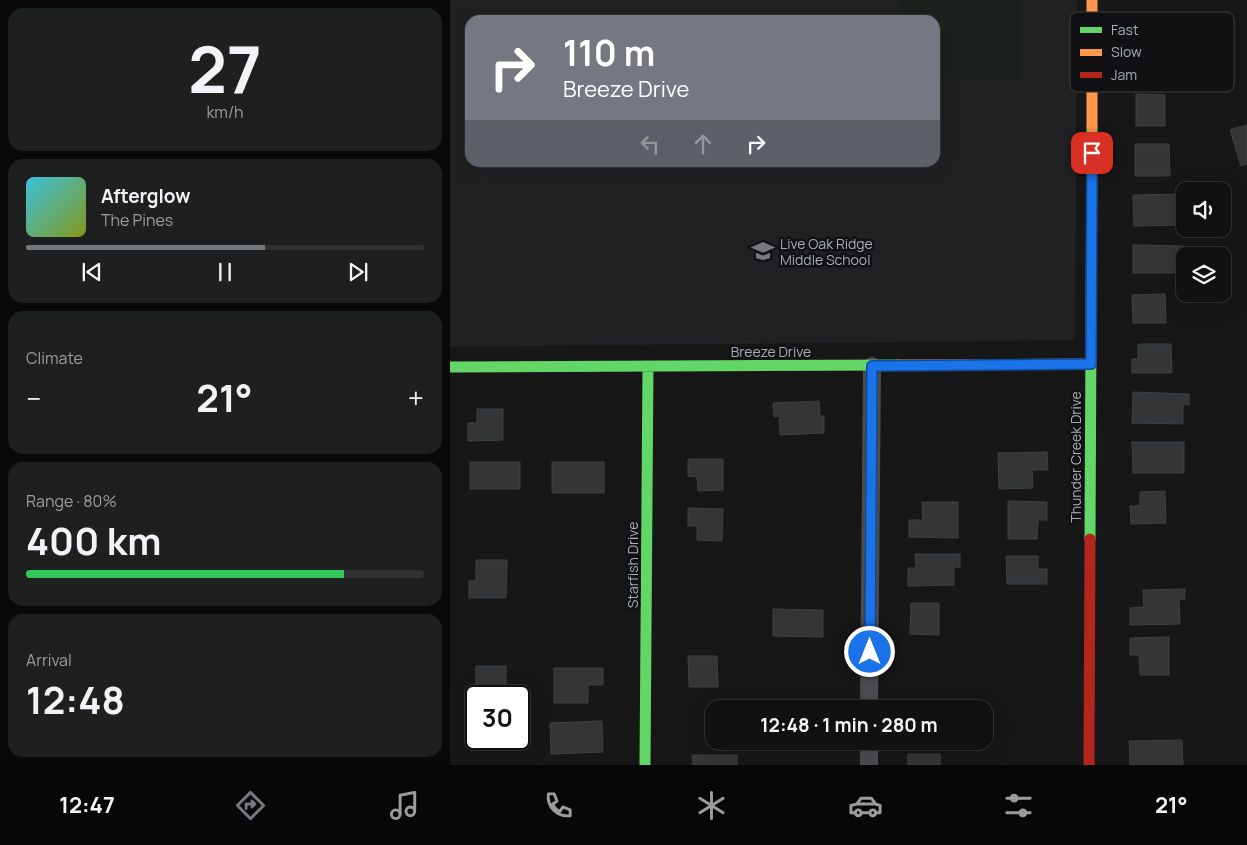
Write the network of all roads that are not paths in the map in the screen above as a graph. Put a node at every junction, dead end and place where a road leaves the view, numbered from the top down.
1 (1092, 92) edge
2 (1091, 364) junction
3 (648, 366) junction
4 (872, 366) junction
5 (450, 367) edge
6 (869, 700) edge
7 (869, 750) edge
8 (645, 765) edge
9 (869, 765) edge
10 (1089, 765) edge

1 - 2 street, Thunder Creek Drive
2 - 4 street, Breeze Drive
2 - 10 street, Thunder Creek Drive
3 - 4 street, Breeze Drive
3 - 5 street, Breeze Drive
3 - 8 street, Starfish Drive
4 - 6 street
7 - 9 street

